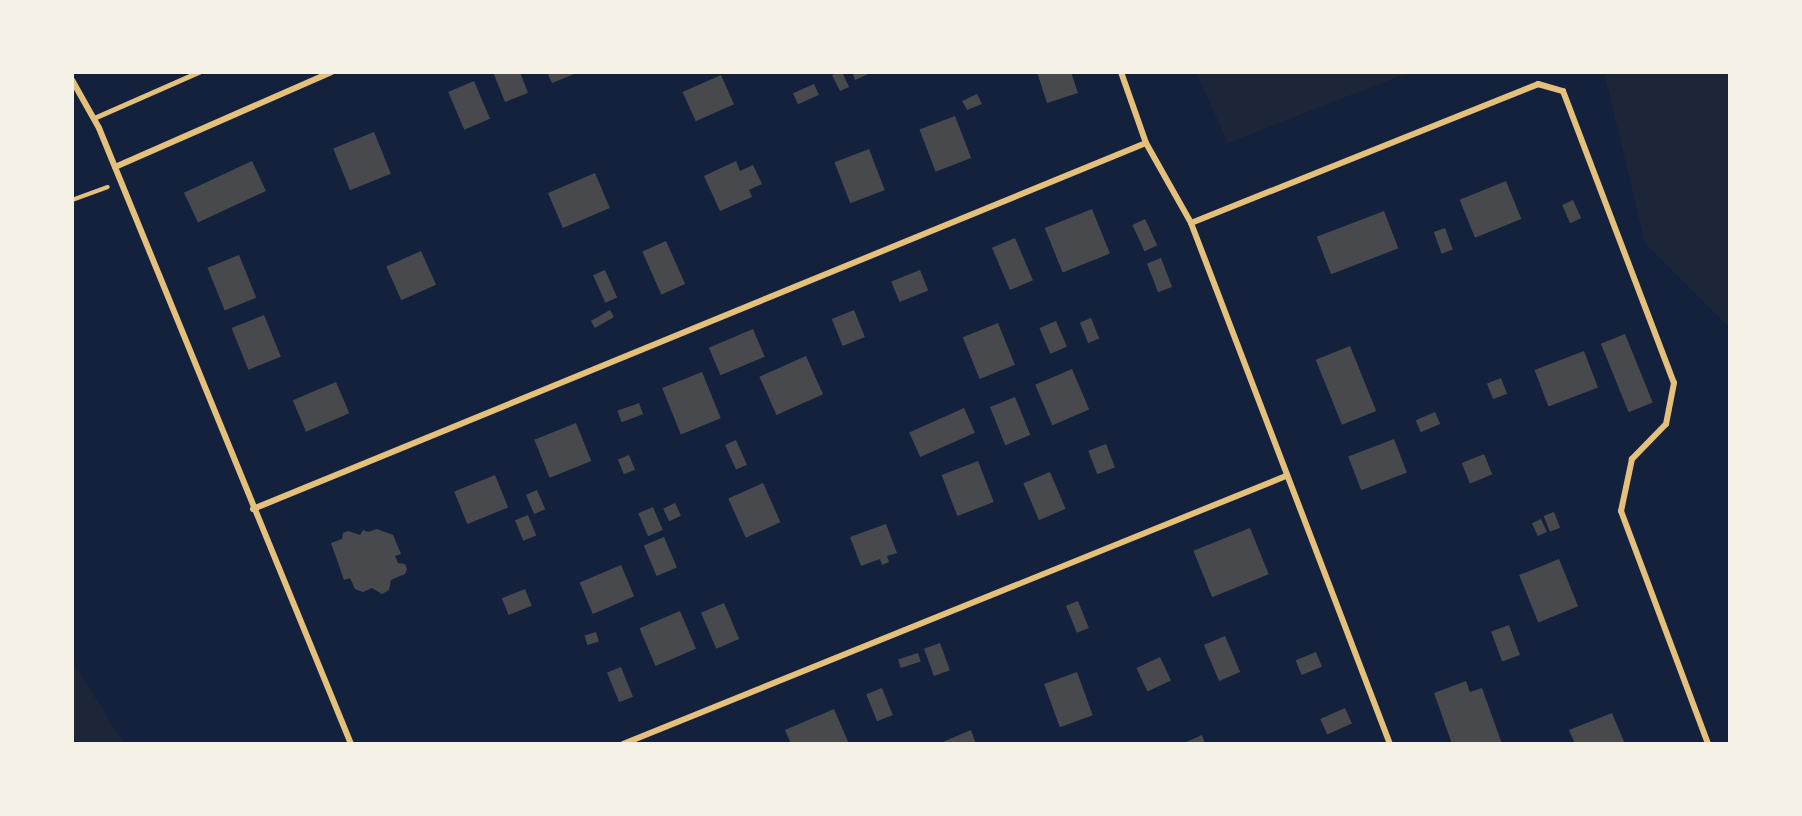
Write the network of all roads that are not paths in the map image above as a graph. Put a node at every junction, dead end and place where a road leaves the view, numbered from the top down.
1 (199, 72) edge
2 (331, 72) edge
3 (1121, 72) edge
4 (72, 80) edge
5 (94, 118) junction
6 (1146, 143) junction
7 (115, 167) junction
8 (1191, 223) junction
9 (1286, 476) junction
10 (253, 509) junction
11 (351, 744) edge
12 (623, 744) edge
13 (1390, 744) edge
14 (1708, 744) edge

1 - 5 lane
2 - 7 street
3 - 6 street
4 - 5 street
5 - 7 street
6 - 8 street
6 - 10 street
7 - 10 street
8 - 9 street
8 - 14 street
9 - 12 street
9 - 13 street
10 - 11 street

